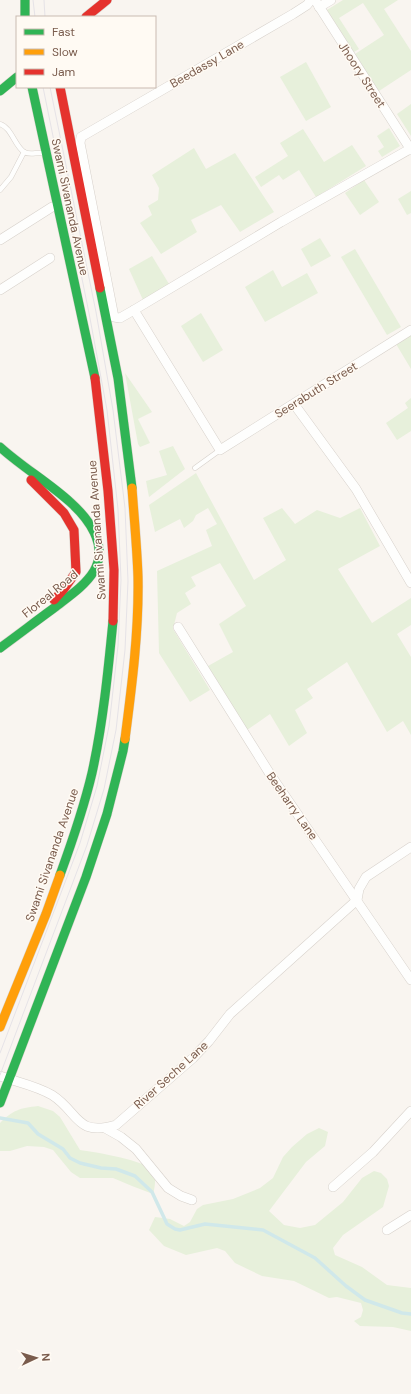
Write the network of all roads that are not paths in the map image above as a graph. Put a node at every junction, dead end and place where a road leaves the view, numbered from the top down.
1 (25, 0) edge
2 (107, 0) edge
3 (311, 0) edge
4 (332, 0) edge
5 (317, 4) edge
6 (25, 16) edge
7 (87, 16) edge
8 (16, 78) edge
9 (32, 88) edge
10 (60, 88) edge
11 (0, 91) edge
12 (0, 124) edge
13 (411, 150) edge
14 (24, 152) junction
15 (46, 155) junction
16 (0, 190) edge
17 (52, 207) dead end
18 (0, 240) edge
19 (50, 258) dead end
20 (0, 290) edge
21 (134, 310) junction
22 (411, 330) edge
23 (294, 404) junction
24 (1, 448) edge
25 (220, 450) junction
26 (195, 468) dead end
27 (411, 583) edge
28 (178, 627) dead end
29 (26, 628) junction
30 (0, 648) edge
31 (411, 847) edge
32 (357, 900) junction
33 (411, 980) edge
34 (0, 1027) edge
35 (0, 1076) edge
36 (9, 1080) junction
37 (0, 1103) edge
38 (411, 1111) edge
39 (105, 1128) junction
40 (333, 1187) dead end
41 (192, 1200) dead end
42 (411, 1215) edge
43 (387, 1230) dead end

1 - 6 street
2 - 7 street
3 - 21 street, Beedassy Lane
4 - 5 street
5 - 13 street, Jhoory Street
8 - 11 street
9 - 15 street, Swami Sivananda Avenue
10 - 36 street
12 - 14 lane
13 - 21 street
14 - 15 lane
14 - 16 lane
15 - 34 street, Swami Sivananda Avenue
17 - 18 street
19 - 20 street
21 - 25 street
22 - 23 street, Seerabuth Street
23 - 25 street, Seerabuth Street
23 - 27 street
24 - 29 street
24 - 29 street, Floreal Road
25 - 26 lane
28 - 32 street, Beeharry Lane
29 - 30 street, Floreal Road
31 - 32 street
32 - 33 street, Beeharry Lane
32 - 39 street, River Seche Lane
35 - 36 street
36 - 37 street
36 - 39 street
38 - 40 street
39 - 41 street
42 - 43 street

